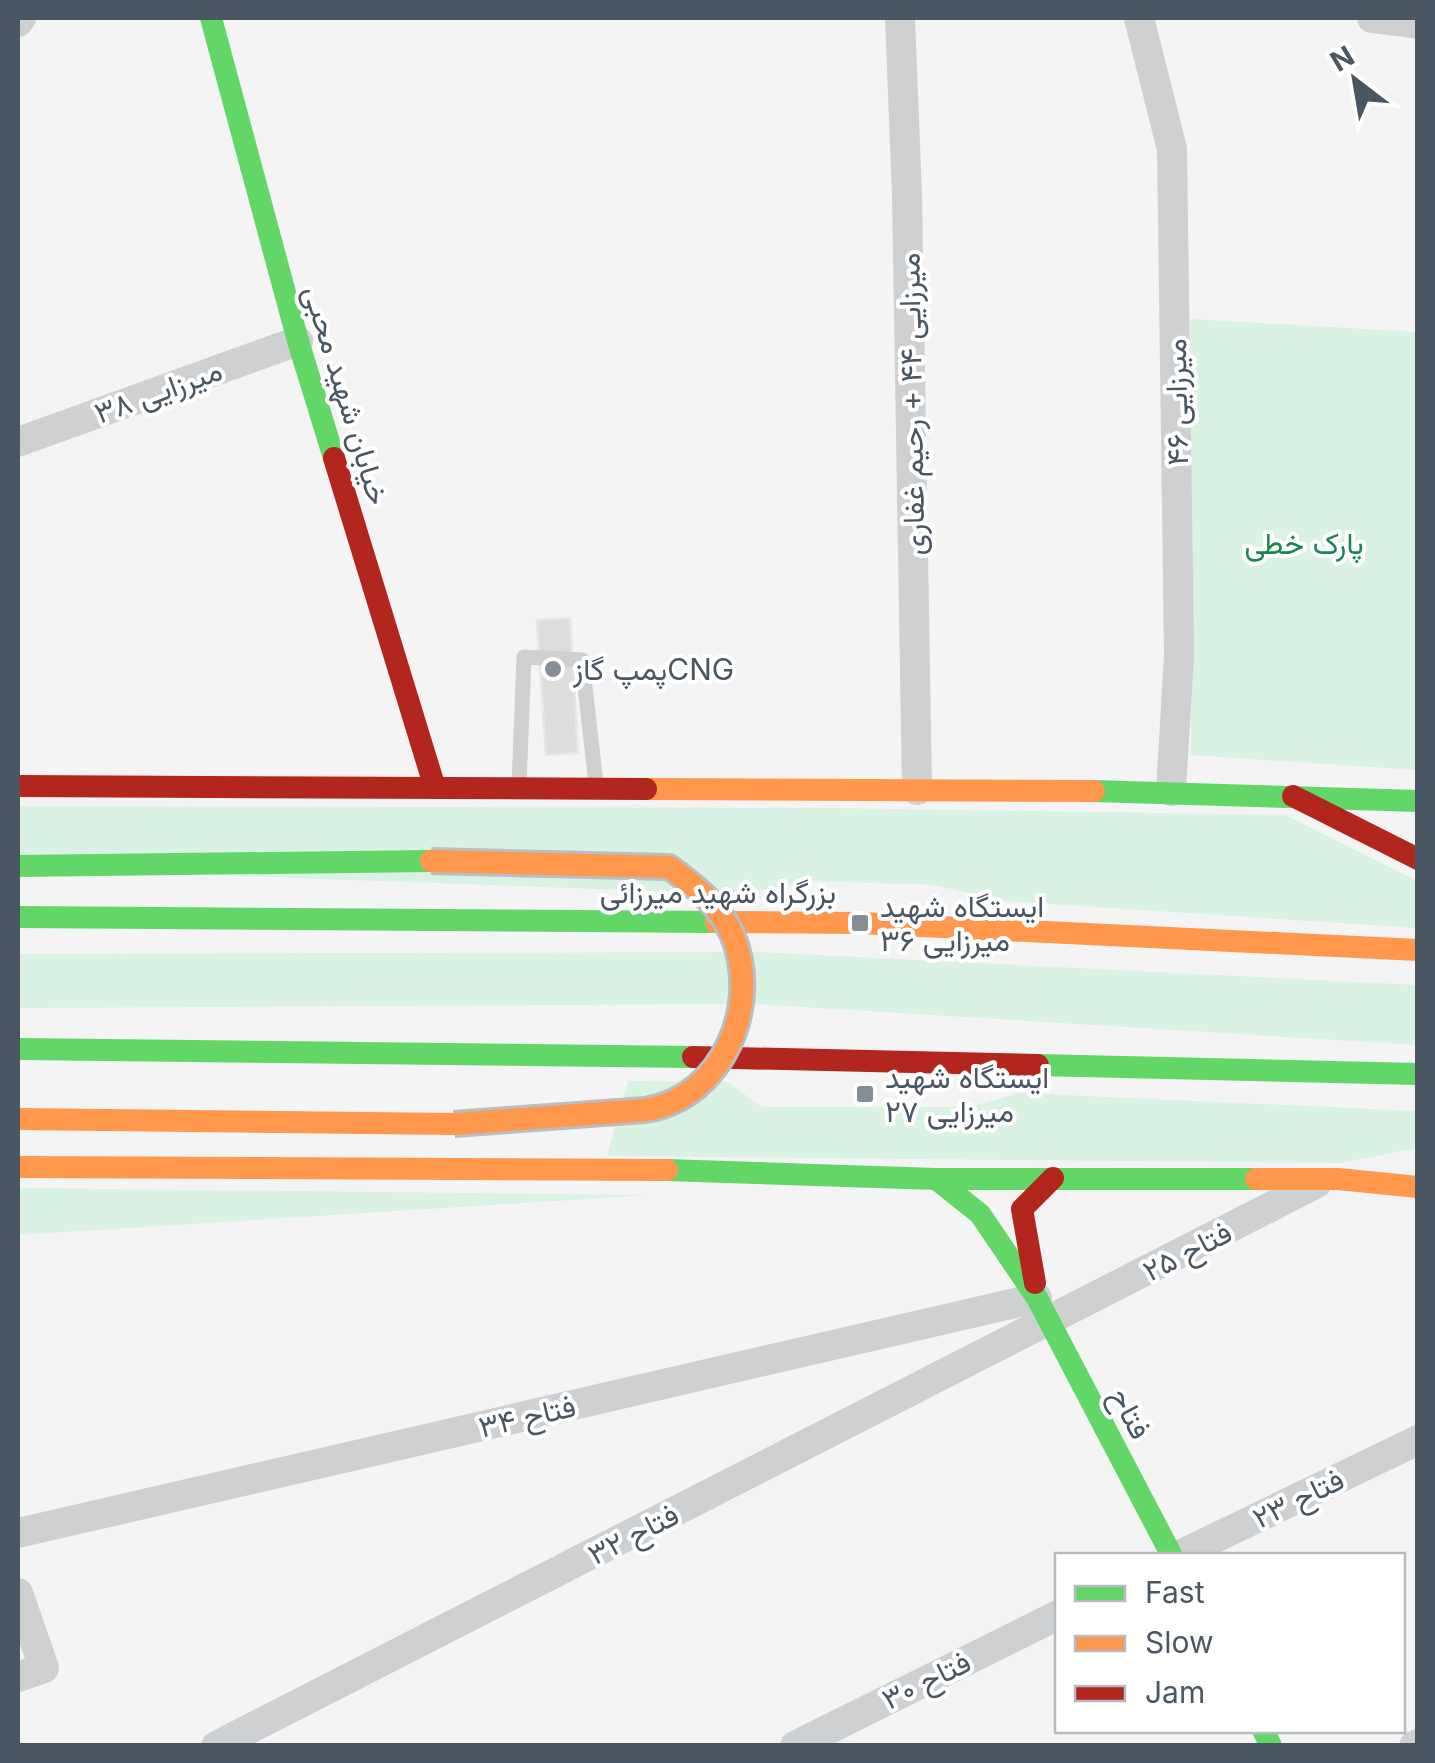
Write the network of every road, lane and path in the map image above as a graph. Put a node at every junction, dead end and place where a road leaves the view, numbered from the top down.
1 (211, 18) edge
2 (900, 18) edge
3 (1139, 18) edge
4 (1372, 18) edge
5 (1418, 24) edge
6 (298, 340) junction
7 (18, 442) edge
8 (18, 786) edge
9 (435, 788) junction
10 (519, 788) junction
11 (596, 788) junction
12 (917, 790) junction
13 (1171, 791) junction
14 (1292, 796) junction
15 (1418, 801) edge
16 (1418, 859) edge
17 (18, 866) edge
18 (18, 917) edge
19 (1418, 950) edge
20 (18, 1048) edge
21 (1418, 1074) edge
22 (18, 1119) edge
23 (18, 1167) edge
24 (936, 1178) junction
25 (1053, 1178) junction
26 (1325, 1179) junction
27 (1418, 1187) edge
28 (1044, 1310) junction
29 (1418, 1440) edge
30 (18, 1533) edge
31 (1173, 1553) edge
32 (1181, 1553) edge
33 (18, 1593) edge
34 (1055, 1616) edge
35 (18, 1678) edge
36 (216, 1746) edge
37 (796, 1746) edge

1 - 6 main road, خیابان شهید محبی
2 - 12 street, میرزایی ۴۴ + رحیم غفاری
3 - 13 street, میرزایی ۴۶
4 - 5 street
6 - 7 street, میرزایی ۳۸
6 - 9 main road, خیابان شهید محبی
8 - 9 main road
9 - 10 main road
10 - 11 main road
10 - 11 lane
11 - 12 main road
12 - 13 main road
13 - 14 main road
14 - 15 main road
14 - 16 main road
17 - 22 main road, bridge
18 - 19 main road, بزرگراه شهید میرزائی
20 - 21 main road
23 - 24 main road
24 - 25 main road
24 - 28 main road, فتاح
25 - 26 main road
25 - 28 main road, فتاح
26 - 27 main road
26 - 28 street, فتاح ۲۵
28 - 30 street, فتاح ۳۴
28 - 31 main road, فتاح
28 - 36 street, فتاح ۳۲
29 - 32 street, فتاح ۲۳
33 - 35 street
34 - 37 street, فتاح ۳۰

